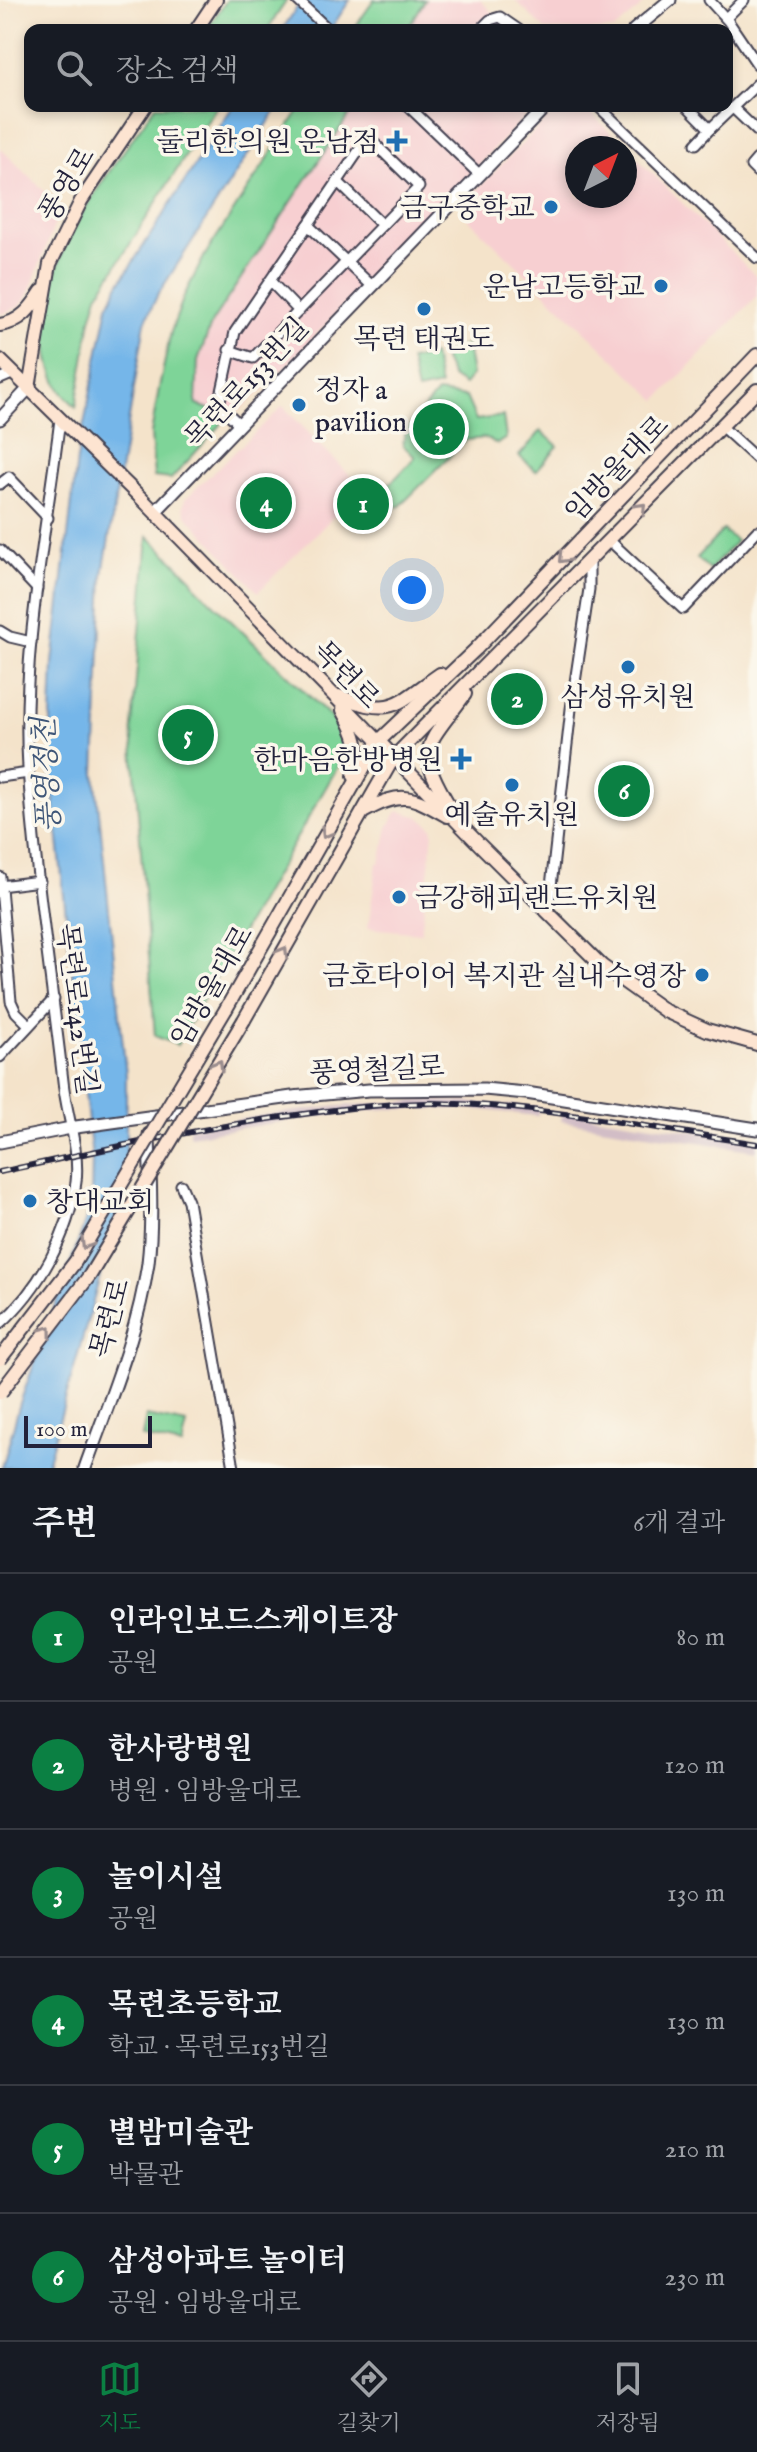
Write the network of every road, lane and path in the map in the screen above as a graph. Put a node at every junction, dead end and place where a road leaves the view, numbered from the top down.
1 (216, 0) edge
2 (297, 0) edge
3 (670, 0) edge
4 (709, 0) edge
5 (744, 0) edge
6 (726, 18) junction
7 (200, 24) edge
8 (323, 24) edge
9 (486, 24) edge
10 (510, 24) edge
11 (641, 24) edge
12 (730, 24) edge
13 (733, 28) edge
14 (757, 64) edge
15 (757, 84) edge
16 (733, 104) edge
17 (141, 112) edge
18 (414, 112) edge
19 (540, 112) edge
20 (604, 112) edge
21 (693, 112) edge
22 (724, 112) edge
23 (731, 112) edge
24 (710, 129) junction
25 (757, 131) edge
26 (696, 144) dead end
27 (757, 159) edge
28 (757, 172) edge
29 (480, 175) junction
30 (337, 181) junction
31 (308, 225) junction
32 (382, 225) junction
33 (757, 258) edge
34 (347, 262) junction
35 (270, 281) junction
36 (45, 284) junction
37 (371, 285) junction
38 (299, 311) junction
39 (0, 325) edge
40 (229, 350) junction
41 (755, 356) edge
42 (0, 360) edge
43 (14, 373) junction
44 (0, 379) edge
45 (29, 388) junction
46 (757, 390) edge
47 (0, 419) edge
48 (63, 422) junction
49 (239, 424) junction
50 (721, 426) junction
51 (757, 459) edge
52 (0, 484) edge
53 (155, 512) junction
54 (48, 518) junction
55 (757, 531) edge
56 (609, 540) junction
57 (0, 550) edge
58 (589, 560) junction
59 (37, 589) junction
60 (0, 631) edge
61 (31, 642) junction
62 (476, 649) junction
63 (488, 663) junction
64 (333, 694) junction
65 (379, 741) junction
66 (394, 757) junction
67 (29, 773) junction
68 (0, 777) edge
69 (347, 797) junction
70 (362, 812) junction
71 (460, 824) junction
72 (0, 877) edge
73 (40, 881) junction
74 (0, 886) edge
75 (548, 913) junction
76 (54, 999) junction
77 (29, 1025) junction
78 (757, 1044) edge
79 (0, 1057) edge
80 (151, 1122) junction
81 (73, 1128) junction
82 (757, 1129) edge
83 (0, 1142) edge
84 (181, 1185) dead end
85 (0, 1324) edge
86 (0, 1359) edge
87 (0, 1393) edge
88 (85, 1468) edge
89 (234, 1468) edge

1 - 7 main road
2 - 8 street
3 - 11 street
4 - 6 street
5 - 6 street
6 - 12 street
9 - 10 street
13 - 14 street
15 - 16 street
17 - 36 main road, 풍영로
18 - 29 street
19 - 29 street, 목련로153번길
20 - 33 street
21 - 24 street
22 - 24 street
23 - 25 street
24 - 26 street
27 - 28 street
29 - 37 street, 목련로153번길
30 - 31 street
30 - 32 street
30 - 32 street, 목련로153번길
31 - 34 street
31 - 35 street
32 - 34 street, 목련로153번길
34 - 37 street
34 - 38 street, 목련로153번길
35 - 38 street
35 - 40 street
36 - 39 main road
36 - 45 main road, 풍영로
37 - 49 street, 목련로153번길
38 - 40 street, 목련로153번길
40 - 49 street
41 -> 62 main road, 임방울대로
42 - 43 main road, 목련로
43 - 44 street
43 - 45 main road, 목련로
45 - 47 street
45 - 48 main road, 목련로
46 - 50 main road, 임방울대로
48 - 53 main road, 목련로
48 - 54 street, 목련로142번길
49 - 53 street, 목련로153번길
50 - 51 street
56 -> 50 main road, 임방울대로
52 - 54 street
53 - 64 main road, 목련로
54 - 59 street, 목련로142번길
55 - 56 street
56 - 58 main road, 임방울대로
57 - 59 street
58 - 63 main road, 임방울대로
58 - 75 street, 임방울대로
59 - 61 street, 목련로142번길
60 - 61 street
61 - 67 street, 목련로142번길
62 - 63 main road
62 - 64 main road
62 - 65 main road, 임방울대로
63 - 66 main road, 임방울대로
63 - 71 main road
64 - 65 main road, 목련로
64 - 69 main road
65 - 66 main road, 목련로
65 - 69 main road, 임방울대로
66 - 70 main road, 임방울대로
66 - 71 main road, 목련로
67 - 68 street
67 - 73 street, 목련로142번길
69 -> 86 main road, 임방울대로, bridge
70 - 71 main road
87 -> 70 main road, 임방울대로, bridge
71 - 75 main road, 목련로
72 - 74 street
73 - 74 street
73 - 76 street, 목련로142번길
74 - 77 street
75 - 78 main road, 목련로
76 - 77 street
76 - 81 street, 목련로142번길
77 - 79 street
80 - 81 street
80 - 82 street, 풍영철길로
80 - 88 street, 목련로
81 - 83 street
81 - 85 street, 목련로142번길
84 - 89 street

